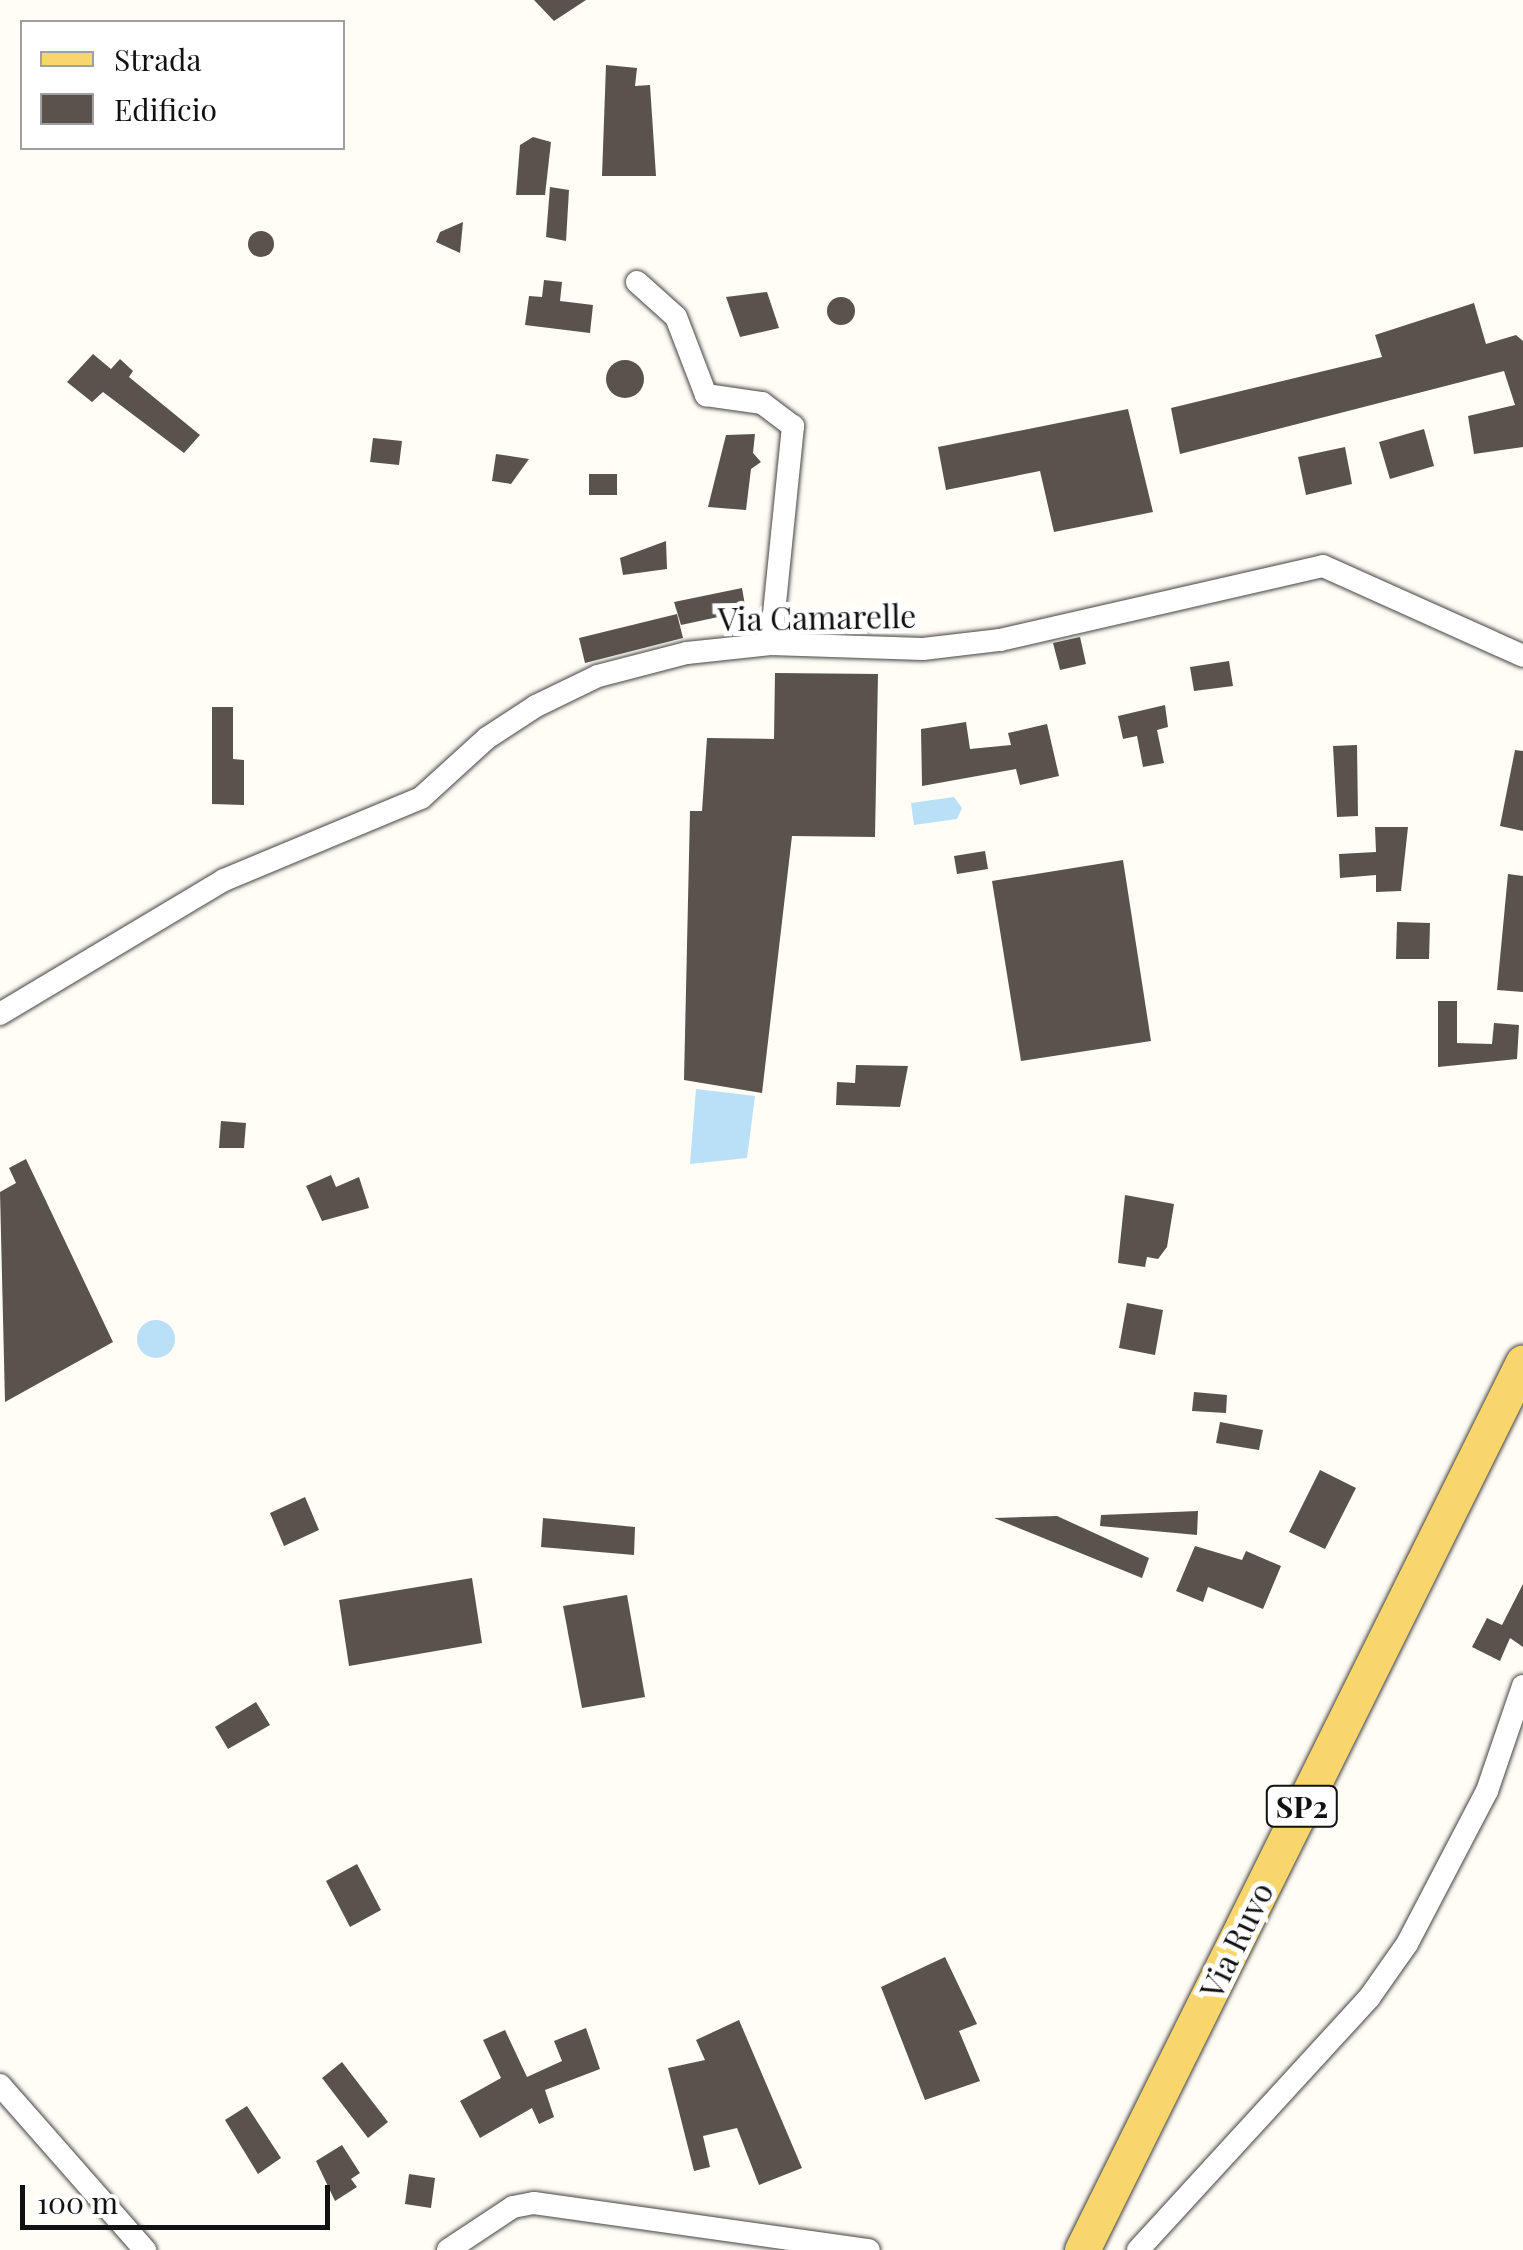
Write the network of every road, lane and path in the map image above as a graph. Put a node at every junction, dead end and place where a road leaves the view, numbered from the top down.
1 (637, 282) dead end
2 (771, 644) junction
3 (1523, 656) edge
4 (0, 1014) edge
5 (1523, 1362) edge
6 (1523, 1686) edge
7 (0, 2085) edge
8 (144, 2250) edge
9 (448, 2250) edge
10 (868, 2250) edge
11 (1082, 2250) edge
12 (1138, 2250) edge

1 - 2 street
2 - 3 street, Via Camarelle
2 - 4 street, Via Camarelle
5 - 11 main road, Via Ruvo / SP2
6 - 12 street
7 - 8 street
9 - 10 street

